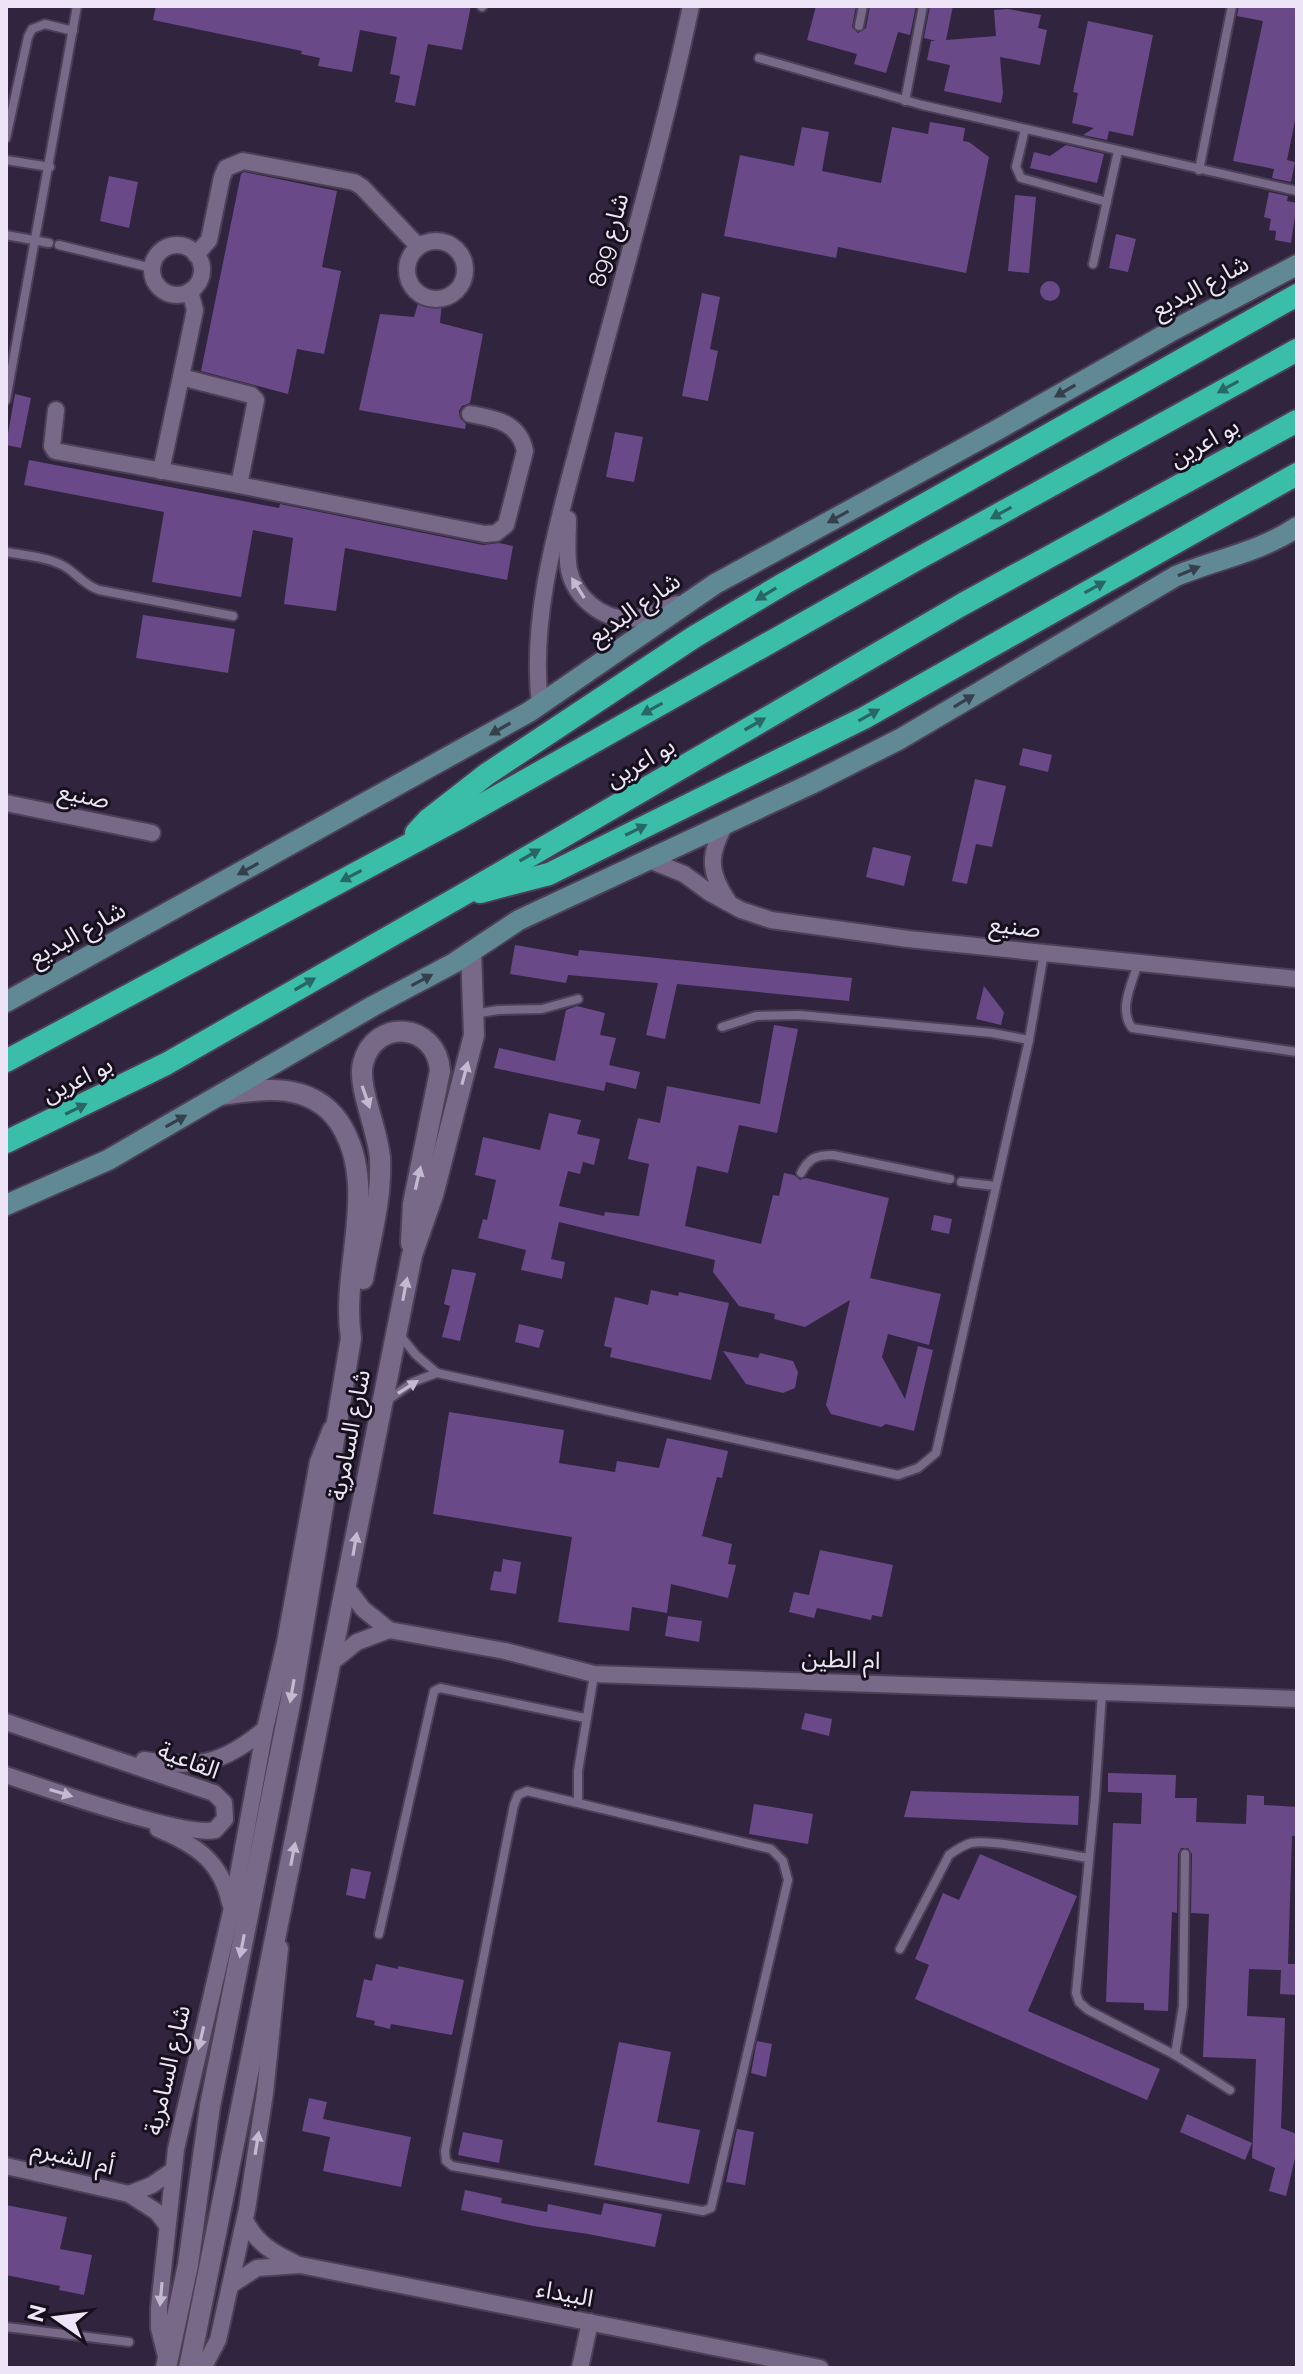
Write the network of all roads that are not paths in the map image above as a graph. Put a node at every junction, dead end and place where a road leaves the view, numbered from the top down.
1 (77, 6) edge
2 (691, 6) edge
3 (863, 6) edge
4 (923, 6) edge
5 (1232, 6) edge
6 (859, 26) dead end
7 (73, 31) junction
8 (759, 58) dead end
9 (905, 101) junction
10 (1025, 129) junction
11 (6, 138) edge
12 (1118, 151) junction
13 (6, 160) edge
14 (50, 167) junction
15 (1199, 170) junction
16 (1297, 191) edge
17 (1107, 202) junction
18 (6, 235) edge
19 (35, 241) junction
20 (418, 246) dead end
21 (196, 255) junction
22 (1093, 264) dead end
23 (1297, 265) edge
24 (152, 268) junction
25 (190, 291) junction
26 (1297, 295) edge
27 (1297, 350) edge
28 (181, 377) junction
29 (6, 400) edge
30 (56, 410) dead end
31 (470, 414) dead end
32 (1297, 421) edge
33 (161, 471) junction
34 (1297, 474) edge
35 (239, 485) junction
36 (569, 486) junction
37 (1297, 527) edge
38 (6, 552) edge
39 (697, 596) junction
40 (233, 616) dead end
41 (540, 705) junction
42 (6, 803) edge
43 (727, 821) junction
44 (152, 833) dead end
45 (400, 850) junction
46 (649, 860) junction
47 (459, 897) junction
48 (731, 905) junction
49 (471, 952) junction
50 (1044, 953) junction
51 (1139, 963) junction
52 (1297, 979) edge
53 (578, 999) dead end
54 (6, 1002) edge
55 (474, 1014) junction
56 (722, 1027) dead end
57 (1029, 1040) junction
58 (1297, 1052) edge
59 (6, 1061) edge
60 (222, 1095) junction
61 (6, 1142) edge
62 (801, 1173) dead end
63 (950, 1179) dead end
64 (961, 1182) dead end
65 (995, 1186) junction
66 (6, 1205) edge
67 (412, 1255) junction
68 (396, 1331) junction
69 (351, 1338) junction
70 (437, 1373) junction
71 (381, 1405) junction
72 (336, 1421) junction
73 (347, 1588) junction
74 (389, 1630) junction
75 (332, 1662) junction
76 (594, 1674) junction
77 (1102, 1692) junction
78 (1297, 1699) edge
79 (585, 1718) junction
80 (6, 1722) edge
81 (265, 1729) junction
82 (99, 1753) junction
83 (6, 1775) edge
84 (578, 1802) junction
85 (117, 1810) junction
86 (1185, 1854) dead end
87 (1089, 1858) junction
88 (232, 1908) junction
89 (277, 1930) junction
90 (379, 1934) dead end
91 (900, 1949) dead end
92 (1175, 2055) junction
93 (1230, 2090) dead end
94 (6, 2166) edge
95 (172, 2171) junction
96 (129, 2194) junction
97 (245, 2220) junction
98 (167, 2225) junction
99 (300, 2265) junction
100 (231, 2285) junction
101 (590, 2322) junction
102 (6, 2327) edge
103 (129, 2342) dead end
104 (166, 2364) edge
105 (189, 2368) edge
106 (203, 2368) edge
107 (580, 2368) edge
108 (820, 2368) edge

1 - 7 lane
2 - 36 street, شارع 899
3 - 6 lane
4 - 9 lane
5 - 15 lane
7 - 11 lane
7 - 14 lane
8 - 9 lane
9 - 10 lane
10 - 12 lane
10 - 17 lane
12 - 15 lane
12 - 17 lane
13 - 14 lane
14 - 19 lane
15 - 16 lane
17 - 22 lane
18 - 19 lane
19 - 24 lane
19 - 29 lane
20 - 21 street
21 - 24 street
21 - 25 street
23 -> 39 main road, شارع البديع
24 - 25 street
25 - 28 street
26 -> 45 highway
27 -> 45 highway, بو اعرين
28 - 33 street
28 - 35 street
30 - 33 street
31 - 35 street
47 -> 32 highway, بو اعرين
33 - 35 street
47 -> 34 highway
39 -> 36 street, شارع 899
36 - 41 street, شارع 899
43 -> 37 main road
38 - 40 lane
39 - 41 main road, شارع البديع
41 -> 54 main road, شارع البديع
42 - 44 street, صنيع
43 - 46 main road
43 - 48 street
45 -> 59 highway, بو اعرين
46 - 48 street, صنيع
46 - 49 main road
61 -> 47 highway, بو اعرين
48 - 50 street, صنيع
49 - 55 street, شارع السامرية
60 -> 49 main road
50 - 51 street, صنيع
50 - 57 lane
51 - 52 street, صنيع
51 - 58 lane
53 - 55 lane
67 -> 55 street, شارع السامرية
56 - 57 lane
57 - 65 lane
66 -> 60 main road
60 - 69 street, شارع السامرية
62 - 63 lane
64 - 65 lane
65 - 70 lane
68 -> 67 street, شارع السامرية
67 -> 69 street
68 - 70 lane
68 - 71 street, شارع السامرية
69 - 72 street, شارع السامرية
71 -> 70 lane
73 -> 71 street, شارع السامرية
72 - 81 street, شارع السامرية
72 -> 104 street, شارع السامرية
73 - 74 street
73 - 75 street, شارع السامرية
74 - 75 street
74 - 76 street, ام الطين
89 -> 75 street, شارع السامرية
76 - 77 street, ام الطين
76 - 79 lane
77 - 78 street, ام الطين
77 - 87 lane
79 - 84 lane
79 - 90 lane
80 - 82 street, القاعية
81 - 82 street, القاعية
81 - 88 street, شارع السامرية
82 - 85 street, القاعية
83 -> 85 street, القاعية
84 - 84 lane
85 - 88 street, القاعية
86 - 92 lane
87 - 91 lane
87 - 92 lane
88 -> 95 street, شارع السامرية
97 -> 89 street, شارع السامرية
89 - 105 street, شارع السامرية
92 - 93 lane
94 - 96 street, أم الشبرم
95 - 96 street, أم الشبرم
95 - 98 street, شارع السامرية
96 - 98 street, أم الشبرم
97 - 99 street, البيداء
97 - 100 street, شارع السامرية
98 -> 104 street, شارع السامرية
99 - 100 street, البيداء
99 - 101 street, البيداء
100 - 106 street, شارع السامرية
101 - 107 street
101 - 108 street, البيداء
102 - 103 lane

